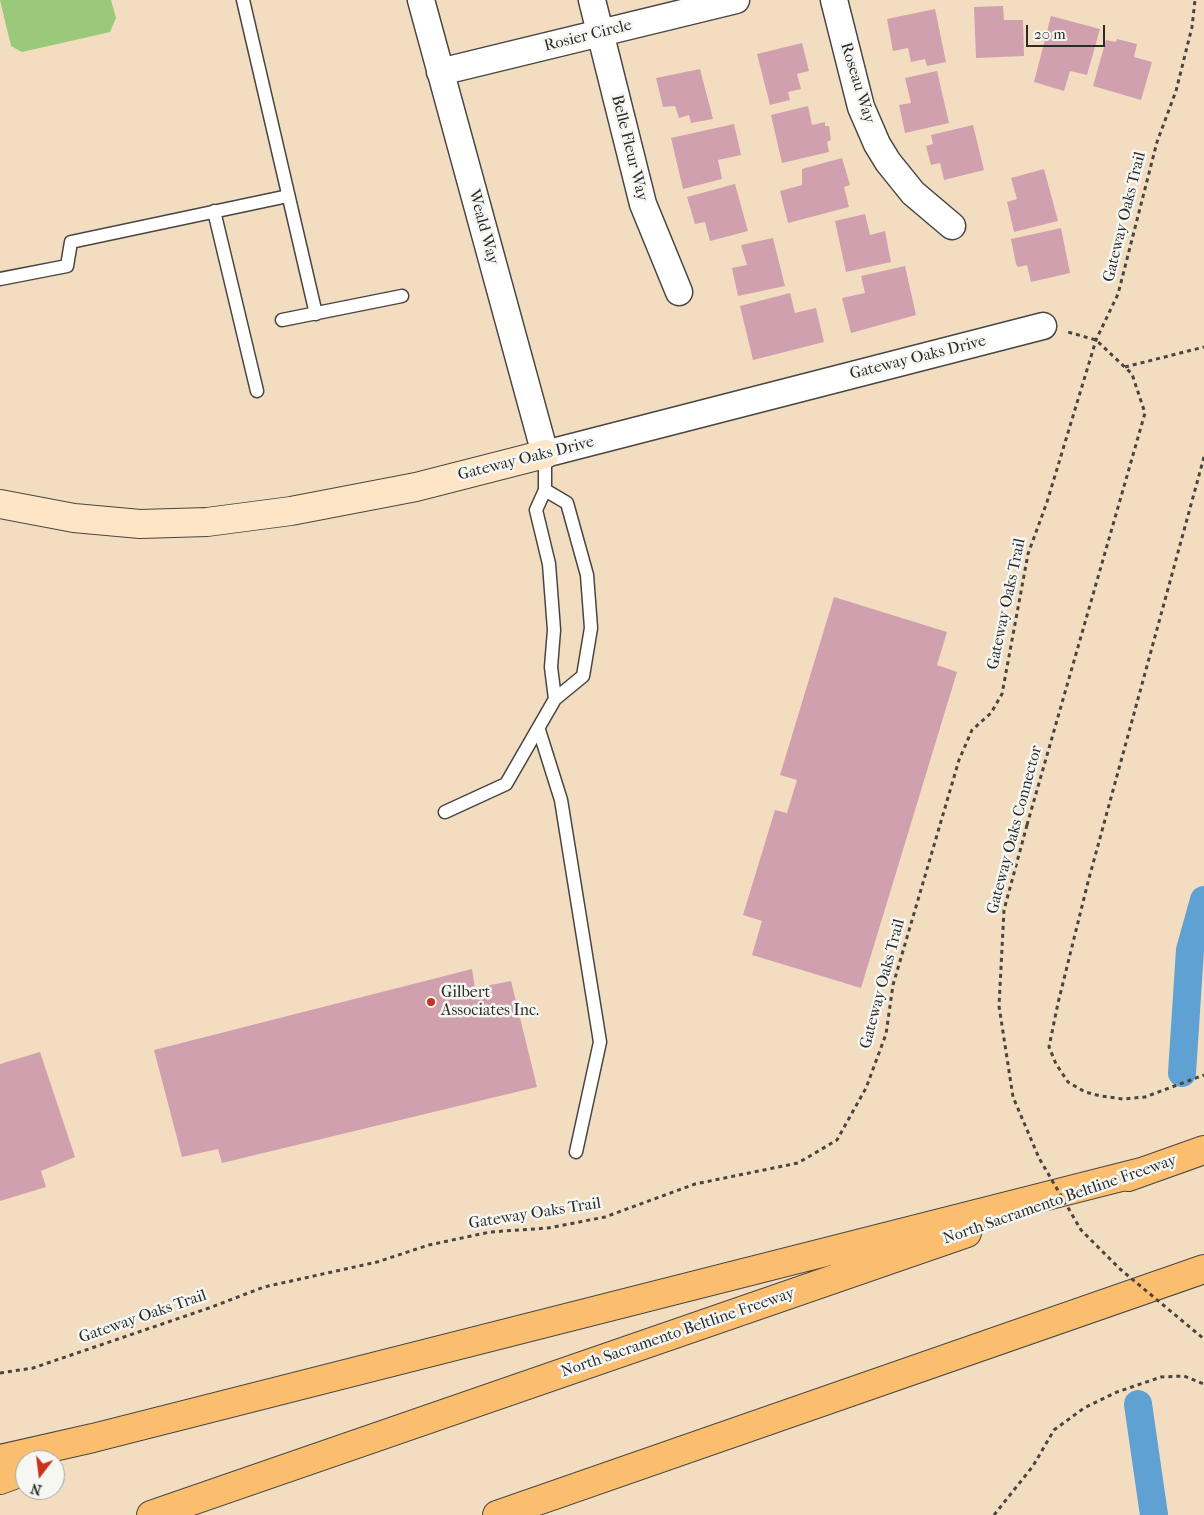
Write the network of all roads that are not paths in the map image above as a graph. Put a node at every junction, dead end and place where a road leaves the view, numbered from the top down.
1 (243, 0) edge
2 (421, 0) edge
3 (592, 0) edge
4 (736, 0) edge
5 (834, 0) edge
6 (600, 33) junction
7 (440, 72) junction
8 (288, 196) junction
9 (214, 211) junction
10 (952, 226) dead end
11 (0, 279) edge
12 (680, 292) dead end
13 (402, 296) dead end
14 (316, 314) junction
15 (282, 320) dead end
16 (1043, 326) road end
17 (257, 391) dead end
18 (546, 454) junction
19 (545, 490) junction
20 (0, 504) edge
21 (555, 699) junction
22 (539, 730) junction
23 (445, 812) dead end
24 (1204, 1150) edge
25 (576, 1152) dead end
26 (1144, 1171) junction
27 (1204, 1270) edge
28 (174, 1417) junction
29 (65, 1456) edge
30 (664, 1458) junction
31 (0, 1459) edge
32 (15, 1475) edge
33 (0, 1480) edge
34 (151, 1515) edge
35 (497, 1515) edge
36 (522, 1515) edge

1 - 8 lane
2 - 7 street, Weald Way
3 - 6 street, Belle Fleur Way
4 - 6 street, Rosier Circle
5 - 10 street, Roseau Way
6 - 7 street, Rosier Circle
6 - 12 street, Belle Fleur Way
7 - 18 street, Weald Way
8 - 9 lane
8 - 14 lane
9 - 11 lane
9 - 17 lane
13 - 14 lane
14 - 15 lane
16 - 18 street, Gateway Oaks Drive
18 - 19 lane
18 - 20 street, Gateway Oaks Drive
19 - 21 lane
19 - 21 lane
21 - 22 lane
22 - 23 lane
22 - 25 lane
24 - 26 highway, North Sacramento Beltline Freeway
26 - 28 highway
26 - 34 highway, North Sacramento Beltline Freeway
27 - 30 highway
28 - 29 highway
28 - 31 highway
30 - 35 highway
30 - 36 highway
32 - 33 highway

